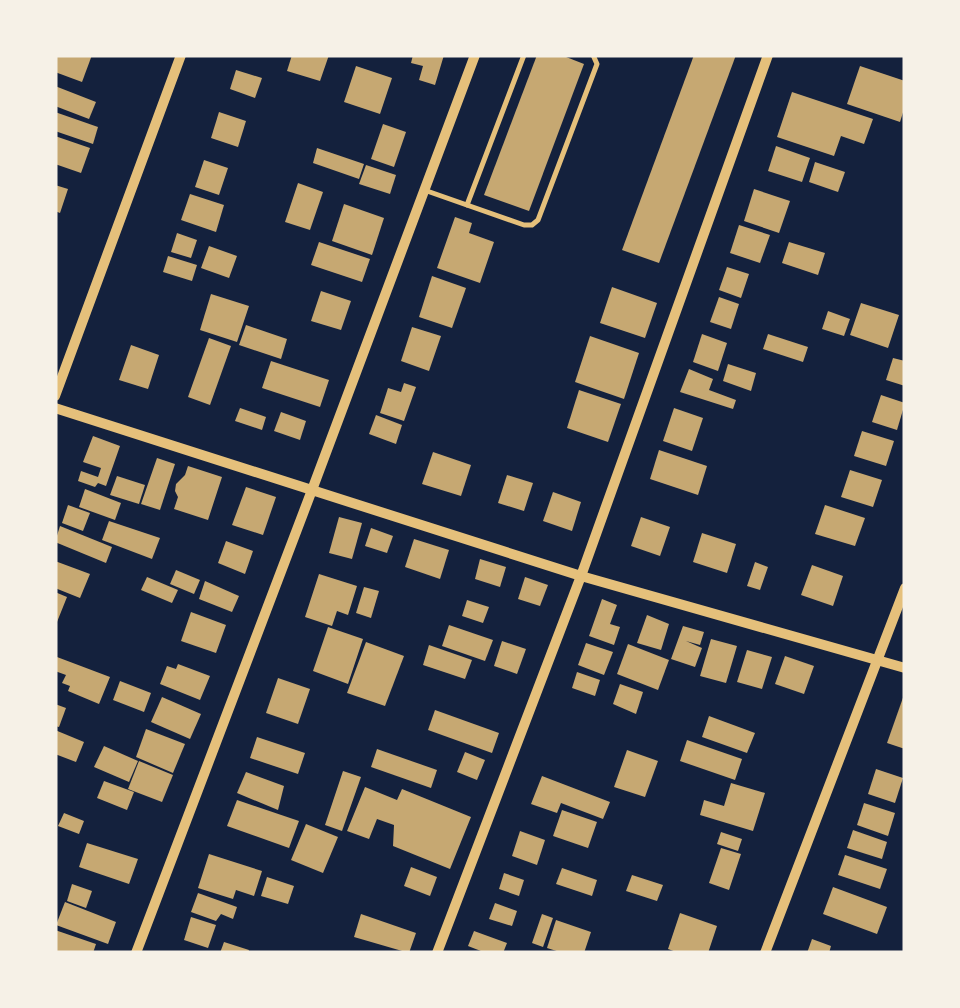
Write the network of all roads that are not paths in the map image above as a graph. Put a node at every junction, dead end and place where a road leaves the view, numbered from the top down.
1 (181, 55) edge
2 (474, 55) edge
3 (524, 55) edge
4 (594, 55) edge
5 (768, 55) edge
6 (424, 190) junction
7 (467, 205) junction
8 (55, 396) edge
9 (55, 408) edge
10 (312, 490) junction
11 (580, 576) junction
12 (905, 588) edge
13 (878, 659) junction
14 (905, 668) edge
15 (136, 953) edge
16 (437, 953) edge
17 (765, 953) edge

1 - 8 street
2 - 6 street
3 - 7 lane
4 - 7 lane
5 - 11 street
6 - 7 lane
6 - 10 street
9 - 10 street
10 - 11 street
10 - 15 street
11 - 13 street
11 - 16 street
12 - 13 street
13 - 14 street
13 - 17 street

